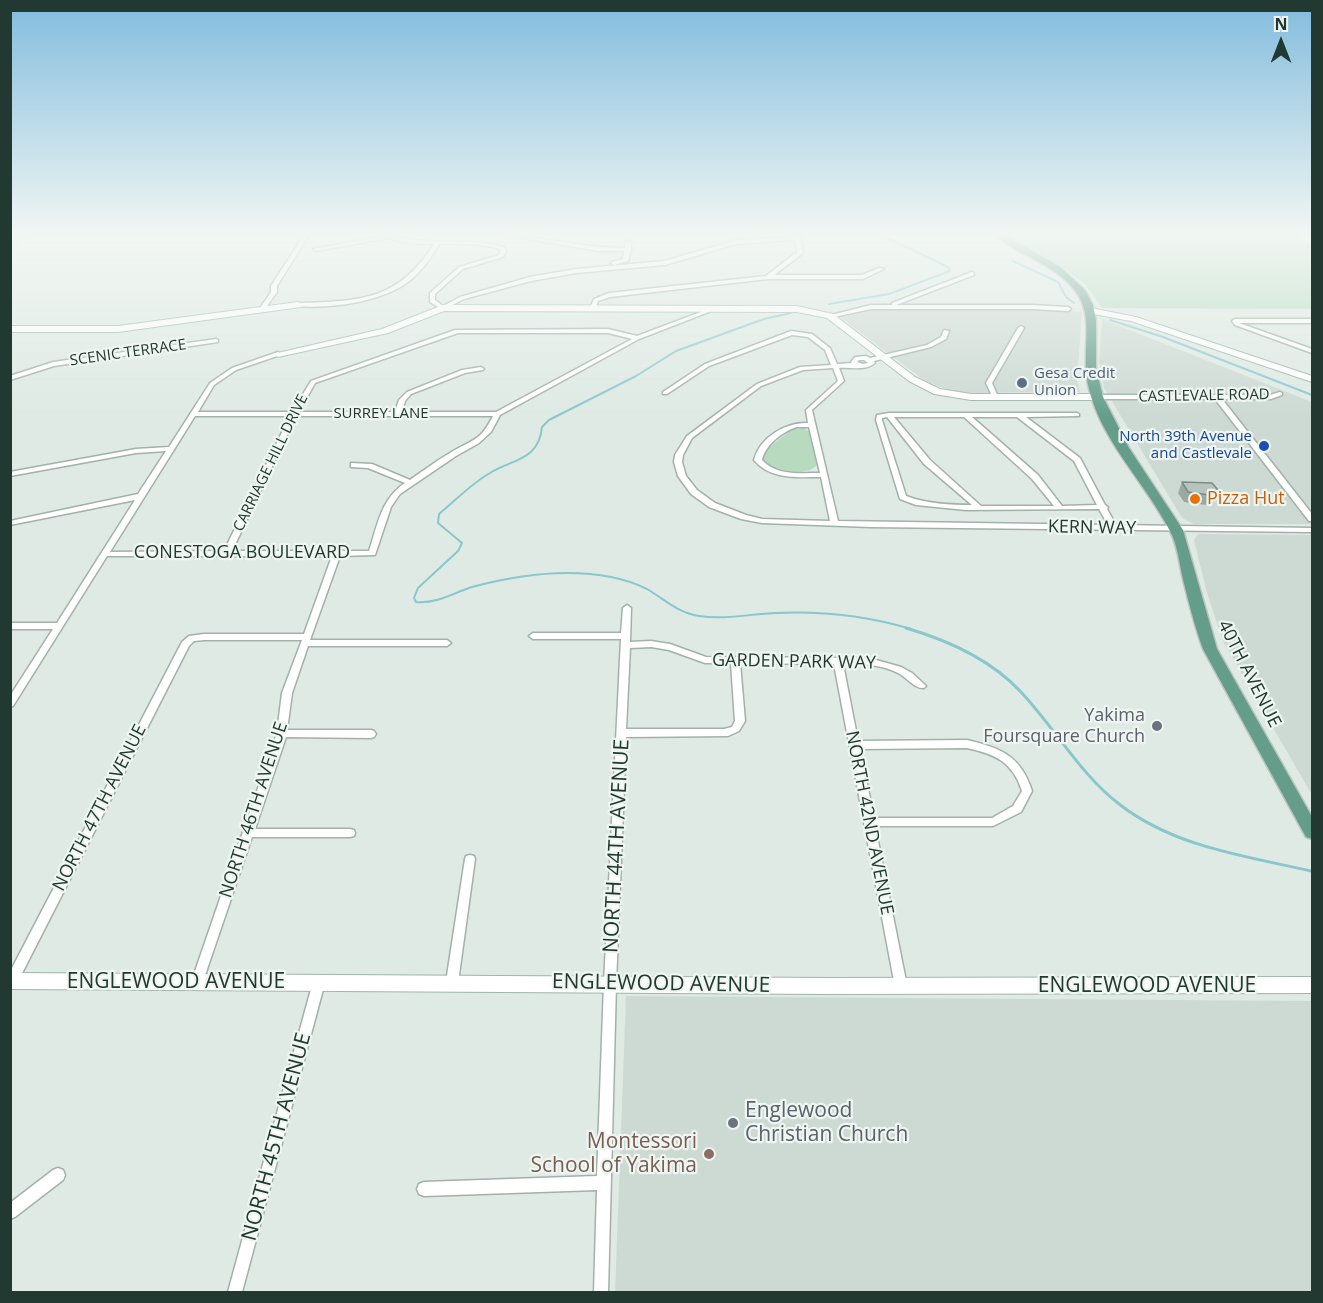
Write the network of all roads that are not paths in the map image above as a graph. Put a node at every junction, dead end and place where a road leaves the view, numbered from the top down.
1 (271, 296) edge
2 (378, 296) edge
3 (432, 296) edge
4 (471, 296) edge
5 (607, 296) edge
6 (915, 296) edge
7 (1084, 296) edge
8 (462, 298) joint
9 (297, 305) joint
10 (886, 307) junction
11 (263, 308) junction
12 (443, 308) junction
13 (593, 308) junction
14 (716, 308) junction
15 (1068, 309) dead end
16 (1091, 311) junction
17 (830, 316) junction
18 (1312, 321) edge
19 (1021, 328) dead end
20 (10, 329) edge
21 (946, 331) dead end
22 (637, 338) junction
23 (216, 340) dead end
24 (1312, 349) edge
25 (278, 354) joint
26 (884, 356) junction
27 (834, 367) junction
28 (481, 369) dead end
29 (10, 378) edge
30 (1312, 379) edge
31 (665, 393) dead end
32 (1280, 394) dead end
33 (995, 397) junction
34 (1097, 397) junction
35 (1218, 398) junction
36 (194, 414) junction
37 (294, 414) junction
38 (398, 414) junction
39 (497, 414) junction
40 (888, 415) junction
41 (966, 415) junction
42 (1018, 415) junction
43 (1077, 415) dead end
44 (812, 425) junction
45 (171, 449) junction
46 (354, 465) dead end
47 (10, 474) edge
48 (824, 475) junction
49 (412, 483) junction
50 (142, 496) junction
51 (978, 507) junction
52 (1059, 507) junction
53 (1104, 507) junction
54 (1312, 519) edge
55 (10, 523) edge
56 (835, 524) junction
57 (1113, 528) junction
58 (1176, 530) junction
59 (1312, 530) edge
60 (337, 553) junction
61 (105, 554) junction
62 (227, 554) junction
63 (627, 608) dead end
64 (10, 626) edge
65 (60, 626) junction
66 (533, 636) dead end
67 (306, 640) junction
68 (626, 641) junction
69 (447, 643) dead end
70 (735, 661) junction
71 (838, 661) junction
72 (921, 686) dead end
73 (10, 704) edge
74 (282, 733) junction
75 (622, 733) junction
76 (371, 734) dead end
77 (854, 745) junction
78 (869, 822) junction
79 (1312, 832) edge
80 (249, 833) junction
81 (350, 833) dead end
82 (470, 859) dead end
83 (11, 981) edge
84 (319, 982) junction
85 (452, 982) junction
86 (197, 983) junction
87 (610, 984) junction
88 (1312, 985) edge
89 (901, 986) junction
90 (58, 1175) dead end
91 (604, 1183) junction
92 (424, 1189) dead end
93 (10, 1212) edge
94 (235, 1293) edge
95 (600, 1293) edge

1 - 11 street
2 - 9 street
3 - 12 street
4 - 8 street
5 - 13 street
6 - 10 street
7 - 16 main road
8 - 12 street
9 - 11 street
10 - 15 street
10 - 17 street
11 - 20 street
12 - 13 street
12 - 25 street
13 - 14 street
14 - 17 street
14 - 22 street, CONESTOGA BOULEVARD
16 - 30 street
16 - 34 main road, 40TH AVENUE
17 - 26 street, CASTLEVALE ROAD
18 - 24 street
19 - 33 street
21 - 26 street
22 - 37 street, CARRIAGE HILL DRIVE
22 - 39 street, CONESTOGA BOULEVARD
23 - 29 street, SCENIC TERRACE
25 - 36 street
26 - 27 street
26 - 33 street, CASTLEVALE ROAD
27 - 31 street
27 - 44 street
27 - 56 street, KERN WAY
28 - 38 street
32 - 35 street, CASTLEVALE ROAD
33 - 34 street, CASTLEVALE ROAD
34 - 35 street, CASTLEVALE ROAD
34 - 58 main road, 40TH AVENUE
35 - 54 street
36 - 37 street, SURREY LANE
36 - 45 street
37 - 38 street, SURREY LANE
37 - 62 street, CARRIAGE HILL DRIVE
38 - 39 street, SURREY LANE
39 - 49 street, CONESTOGA BOULEVARD
40 - 41 street
40 - 51 street
40 - 51 street
41 - 42 street
41 - 52 street
42 - 43 street
42 - 53 street
44 - 48 street
44 - 48 street
45 - 47 street
45 - 50 street
46 - 49 street
48 - 56 street
49 - 60 street, CONESTOGA BOULEVARD
50 - 55 street
50 - 61 street
51 - 52 street
52 - 53 street
53 - 57 street
56 - 57 street, KERN WAY
57 - 58 street, KERN WAY
58 - 59 street, KERN WAY
58 - 79 main road, 40TH AVENUE
60 - 62 street, CONESTOGA BOULEVARD
60 - 67 street
61 - 62 street, CONESTOGA BOULEVARD
61 - 65 street
63 - 68 street, NORTH 44TH AVENUE
64 - 65 street
65 - 73 street
66 - 68 street
67 - 69 street
67 - 74 street, NORTH 46TH AVENUE
67 - 83 street, NORTH 47TH AVENUE
68 - 70 street, GARDEN PARK WAY
68 - 75 street, NORTH 44TH AVENUE
70 - 71 street, GARDEN PARK WAY
70 - 75 street
71 - 72 street, GARDEN PARK WAY
71 - 77 street, NORTH 42ND AVENUE
74 - 76 street
74 - 80 street, NORTH 46TH AVENUE
75 - 87 street, NORTH 44TH AVENUE
77 - 78 street, NORTH 42ND AVENUE
77 - 78 street
78 - 89 street, NORTH 42ND AVENUE
80 - 81 street
80 - 86 street, NORTH 46TH AVENUE
82 - 85 street
83 - 86 street, ENGLEWOOD AVENUE
84 - 85 street, ENGLEWOOD AVENUE
84 - 86 street, ENGLEWOOD AVENUE
84 - 94 street, NORTH 45TH AVENUE
85 - 87 street, ENGLEWOOD AVENUE
87 - 89 street, ENGLEWOOD AVENUE
87 - 91 street, NORTH 44TH AVENUE
88 - 89 street, ENGLEWOOD AVENUE
90 - 93 street
91 - 92 street
91 - 95 street, NORTH 44TH AVENUE

